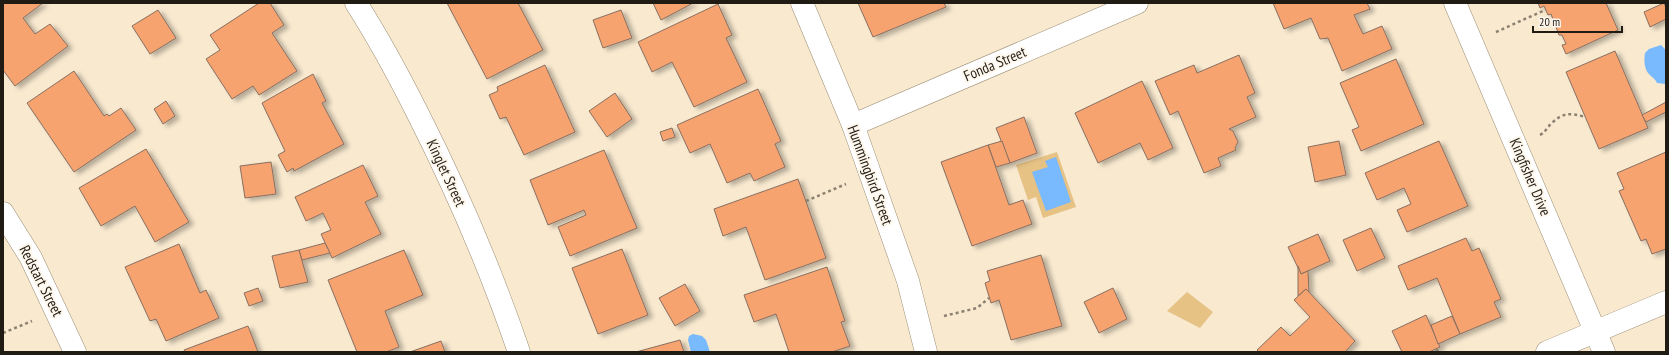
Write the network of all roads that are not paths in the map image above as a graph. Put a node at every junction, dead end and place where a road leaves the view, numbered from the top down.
1 (356, 3) edge
2 (802, 3) edge
3 (1137, 3) edge
4 (1455, 3) edge
5 (853, 125) junction
6 (3, 212) edge
7 (1666, 302) edge
8 (1596, 332) junction
9 (75, 352) edge
10 (519, 352) edge
11 (926, 352) edge
12 (1547, 352) edge
13 (1604, 352) edge

1 - 10 street, Kinglet Street
2 - 5 street, Hummingbird Street
3 - 5 street, Fonda Street
4 - 8 street, Kingfisher Drive
5 - 11 street, Hummingbird Street
6 - 9 street, Redstart Street
7 - 8 street
8 - 12 street
8 - 13 street, Kingfisher Drive

